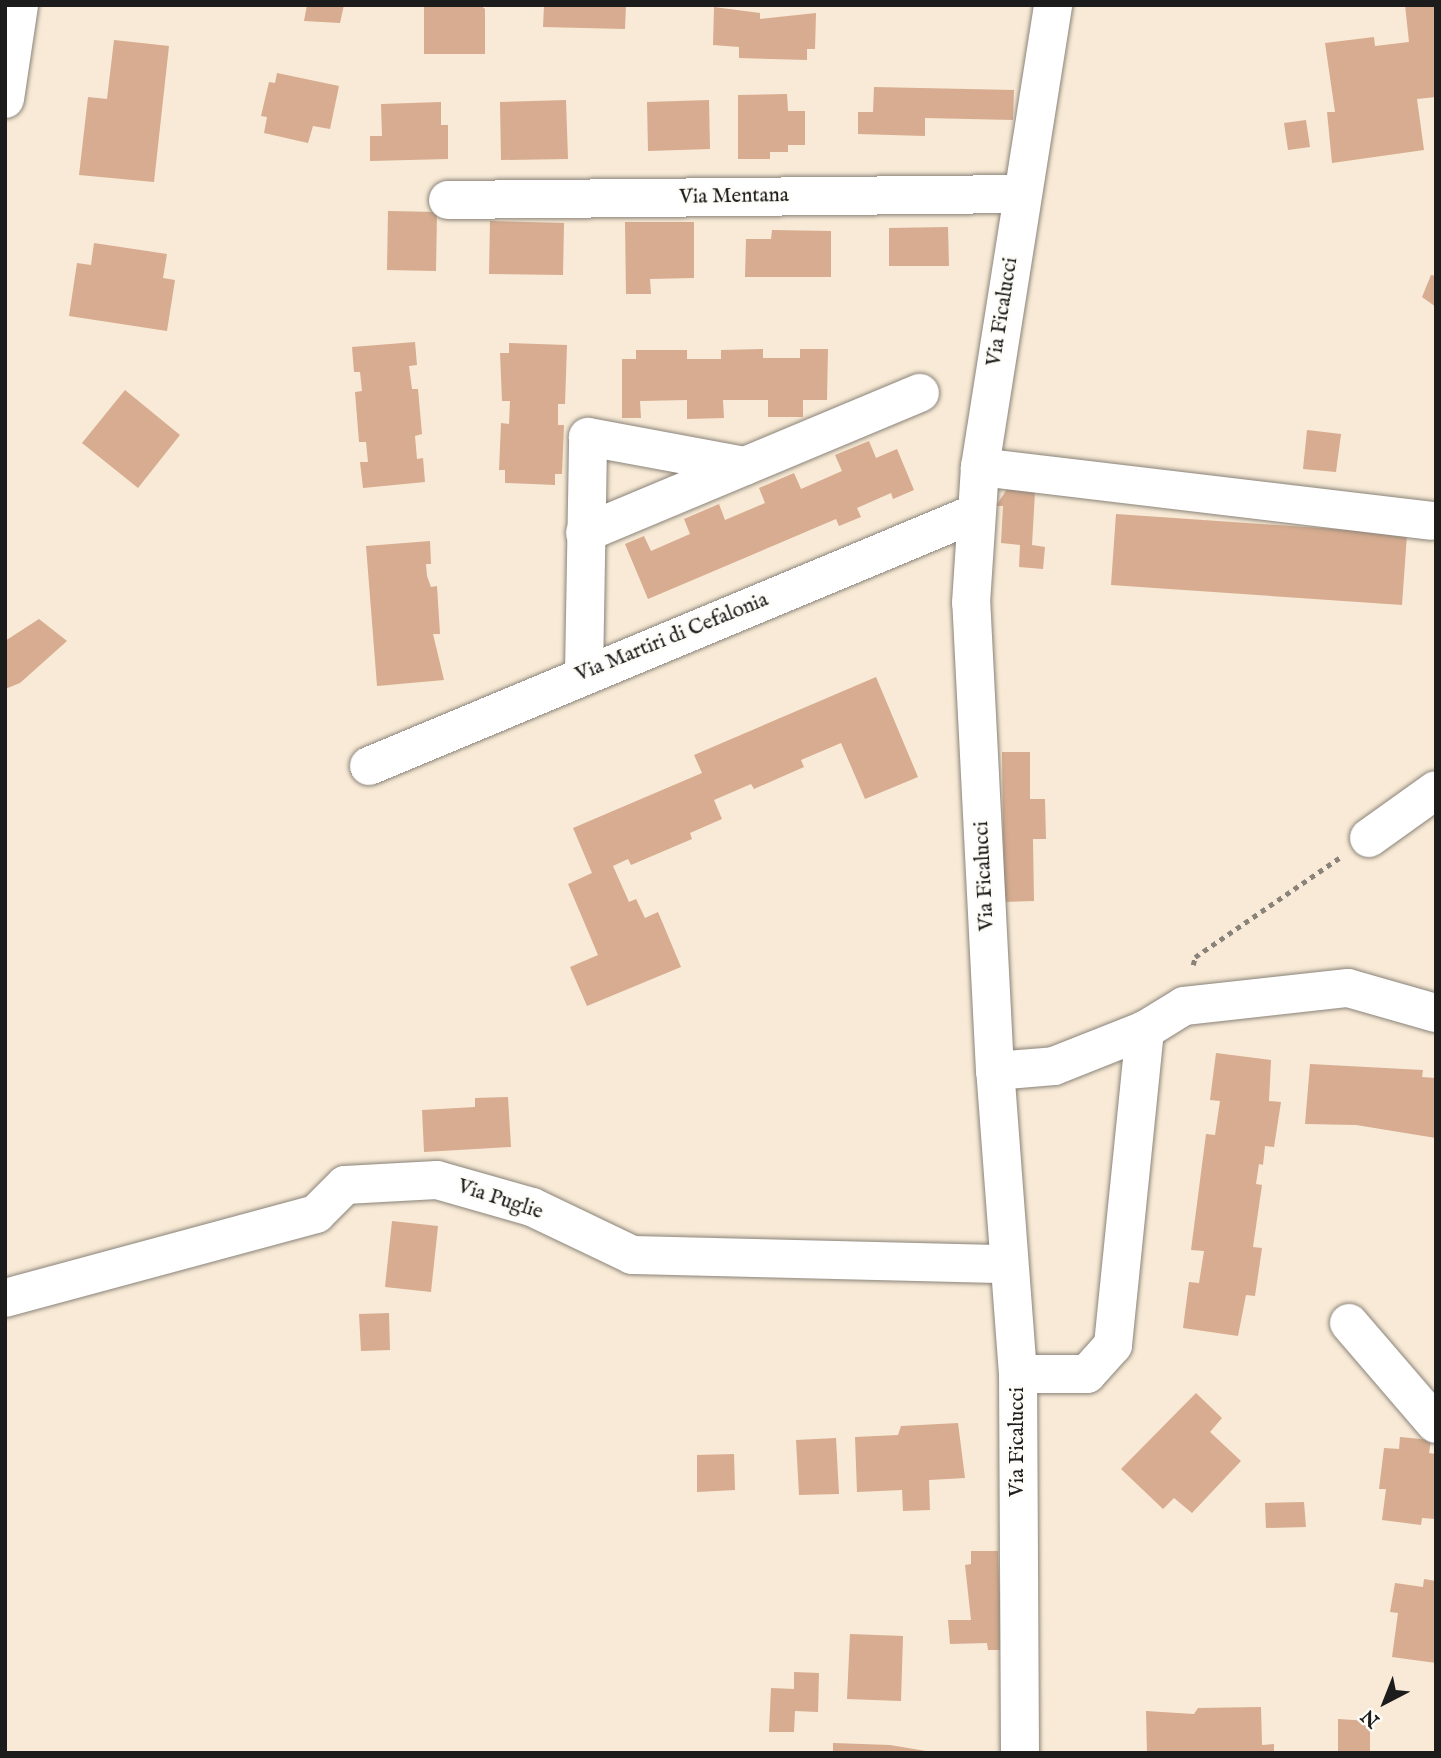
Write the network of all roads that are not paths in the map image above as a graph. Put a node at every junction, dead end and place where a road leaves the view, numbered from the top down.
1 (19, 5) edge
2 (1053, 5) edge
3 (5, 99) edge
4 (1021, 194) junction
5 (448, 200) dead end
6 (920, 393) dead end
7 (744, 466) junction
8 (980, 467) junction
9 (976, 513) junction
10 (1432, 521) dead end
11 (585, 533) junction
12 (584, 674) junction
13 (369, 766) dead end
14 (1436, 790) edge
15 (1369, 838) road end
16 (1436, 1013) edge
17 (1145, 1030) junction
18 (995, 1072) junction
19 (1009, 1264) junction
20 (5, 1298) edge
21 (1349, 1323) dead end
22 (1018, 1374) junction
23 (1436, 1423) edge
24 (1020, 1753) edge

1 - 3 street
2 - 4 street, Via Ficalucci
4 - 5 street, Via Mentana
4 - 8 street, Via Ficalucci
6 - 7 street
7 - 11 street
7 - 11 street
8 - 9 street, Via Ficalucci
8 - 10 street
9 - 12 street, Via Martiri di Cefalonia
9 - 18 street, Via Ficalucci
11 - 12 street
12 - 13 street, Via Martiri di Cefalonia
14 - 15 street
16 - 17 street
17 - 18 street
17 - 22 street
18 - 19 street, Via Ficalucci
19 - 20 street, Via Puglie
19 - 22 street, Via Ficalucci
21 - 23 street
22 - 24 street, Via Ficalucci

